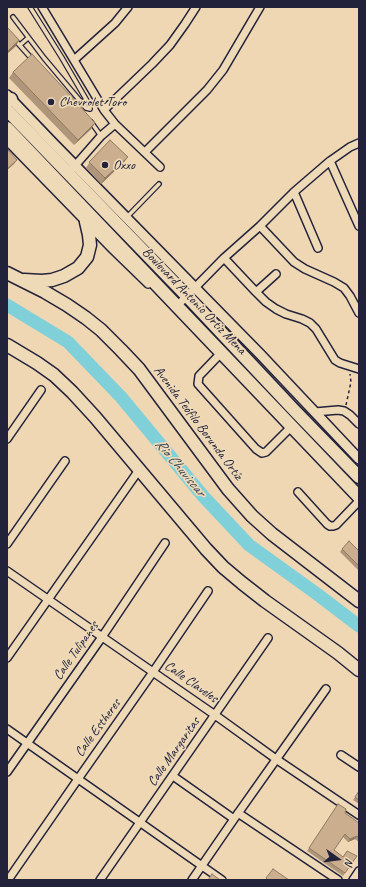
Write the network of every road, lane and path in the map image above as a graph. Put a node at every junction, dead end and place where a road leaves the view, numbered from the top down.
1 (30, 7) edge
2 (42, 7) edge
3 (128, 7) edge
4 (196, 7) edge
5 (260, 7) edge
6 (13, 17) dead end
7 (11, 36) edge
8 (28, 38) junction
9 (20, 45) junction
10 (74, 60) junction
11 (35, 62) edge
12 (8, 101) edge
13 (104, 110) junction
14 (87, 118) edge
15 (115, 124) junction
16 (7, 128) edge
17 (101, 136) junction
18 (7, 141) edge
19 (359, 143) edge
20 (144, 152) junction
21 (330, 161) junction
22 (160, 166) dead end
23 (72, 169) junction
24 (160, 184) dead end
25 (294, 192) junction
26 (356, 211) edge
27 (126, 217) junction
28 (86, 222) junction
29 (260, 226) junction
30 (359, 226) edge
31 (318, 248) dead end
32 (224, 258) junction
33 (7, 273) edge
34 (276, 274) dead end
35 (20, 280) junction
36 (196, 287) junction
37 (256, 292) junction
38 (187, 296) junction
39 (177, 306) junction
40 (359, 313) edge
41 (7, 346) edge
42 (222, 352) junction
43 (349, 365) junction
44 (359, 369) edge
45 (41, 390) dead end
46 (344, 411) junction
47 (315, 412) junction
48 (359, 424) edge
49 (292, 426) junction
50 (7, 439) edge
51 (359, 459) edge
52 (65, 461) dead end
53 (139, 470) junction
54 (359, 477) edge
55 (298, 492) dead end
56 (359, 496) edge
57 (359, 501) edge
58 (165, 543) dead end
59 (7, 544) edge
60 (7, 571) edge
61 (208, 591) dead end
62 (48, 600) junction
63 (359, 601) edge
64 (102, 637) junction
65 (268, 638) dead end
66 (7, 658) edge
67 (359, 670) edge
68 (153, 672) junction
69 (326, 689) dead end
70 (215, 715) junction
71 (7, 729) edge
72 (27, 743) junction
73 (341, 755) dead end
74 (276, 759) junction
75 (359, 767) edge
76 (7, 772) edge
77 (173, 776) junction
78 (78, 779) junction
79 (236, 816) junction
80 (359, 816) edge
81 (140, 822) junction
82 (202, 866) junction
83 (359, 871) edge
84 (8, 880) edge
85 (100, 880) edge
86 (192, 880) edge
87 (222, 880) edge
88 (338, 880) edge
89 (353, 880) edge

1 - 8 lane
2 - 10 street
3 - 10 street
4 - 13 street
5 - 20 street
6 - 8 lane
7 - 9 lane
8 - 9 lane
9 - 11 lane
10 - 13 street
12 - 23 main road, Boulevard Antonio Ortiz Mena
13 - 15 street
14 - 17 lane
15 - 17 street
15 - 20 street
16 - 39 main road, Boulevard Antonio Ortiz Mena
17 - 23 street
18 - 28 street
19 - 21 street
20 - 22 street
21 - 25 street
21 - 26 street
23 - 27 street, Boulevard Antonio Ortiz Mena
23 - 38 main road, Boulevard Antonio Ortiz Mena
24 - 27 lane
25 - 29 street
25 - 31 street
26 - 30 street
27 - 36 street, Boulevard Antonio Ortiz Mena
28 - 35 main road
28 - 39 street
29 - 32 street
29 - 40 street
32 - 36 street
32 - 37 street
33 - 35 main road, Avenida Teófilo Borunda Ortíz
34 - 37 street
35 - 63 main road, Avenida Teófilo Borunda Ortíz
36 - 38 street
36 - 47 street, Boulevard Antonio Ortiz Mena
37 - 43 street
38 - 39 street
38 - 54 main road, Boulevard Antonio Ortiz Mena
39 - 42 main road, Boulevard Antonio Ortiz Mena
41 - 53 main road
42 - 49 main road, Boulevard Antonio Ortiz Mena
42 - 49 street
43 - 44 street
43 - 46 path
45 - 50 street
46 - 47 street
46 - 48 street
47 - 51 street, Boulevard Antonio Ortiz Mena
49 - 56 main road, Boulevard Antonio Ortiz Mena
52 - 59 street
53 - 62 street
53 - 67 main road
55 - 57 street
58 - 64 street, Calle Tulipanes
60 - 62 street, Calle Claveles
61 - 68 street, Calle Estheres
62 - 64 street, Calle Claveles
62 - 66 street
64 - 68 street, Calle Claveles
64 - 72 street, Calle Tulipanes
65 - 70 street, Calle Margaritas
68 - 70 street, Calle Claveles
68 - 78 street, Calle Estheres
69 - 74 street
70 - 74 street, Calle Claveles
70 - 77 street, Calle Margaritas
71 - 72 street
72 - 76 street, Calle Tulipanes
72 - 78 street
73 - 75 street
74 - 79 street
74 - 80 street, Calle Claveles
77 - 79 street
77 - 81 street, Calle Margaritas
78 - 81 street
78 - 84 street, Calle Estheres
79 - 82 street
79 - 88 street
81 - 82 street
81 - 85 street, Calle Margaritas
82 - 86 street
82 - 87 street
83 - 89 street

